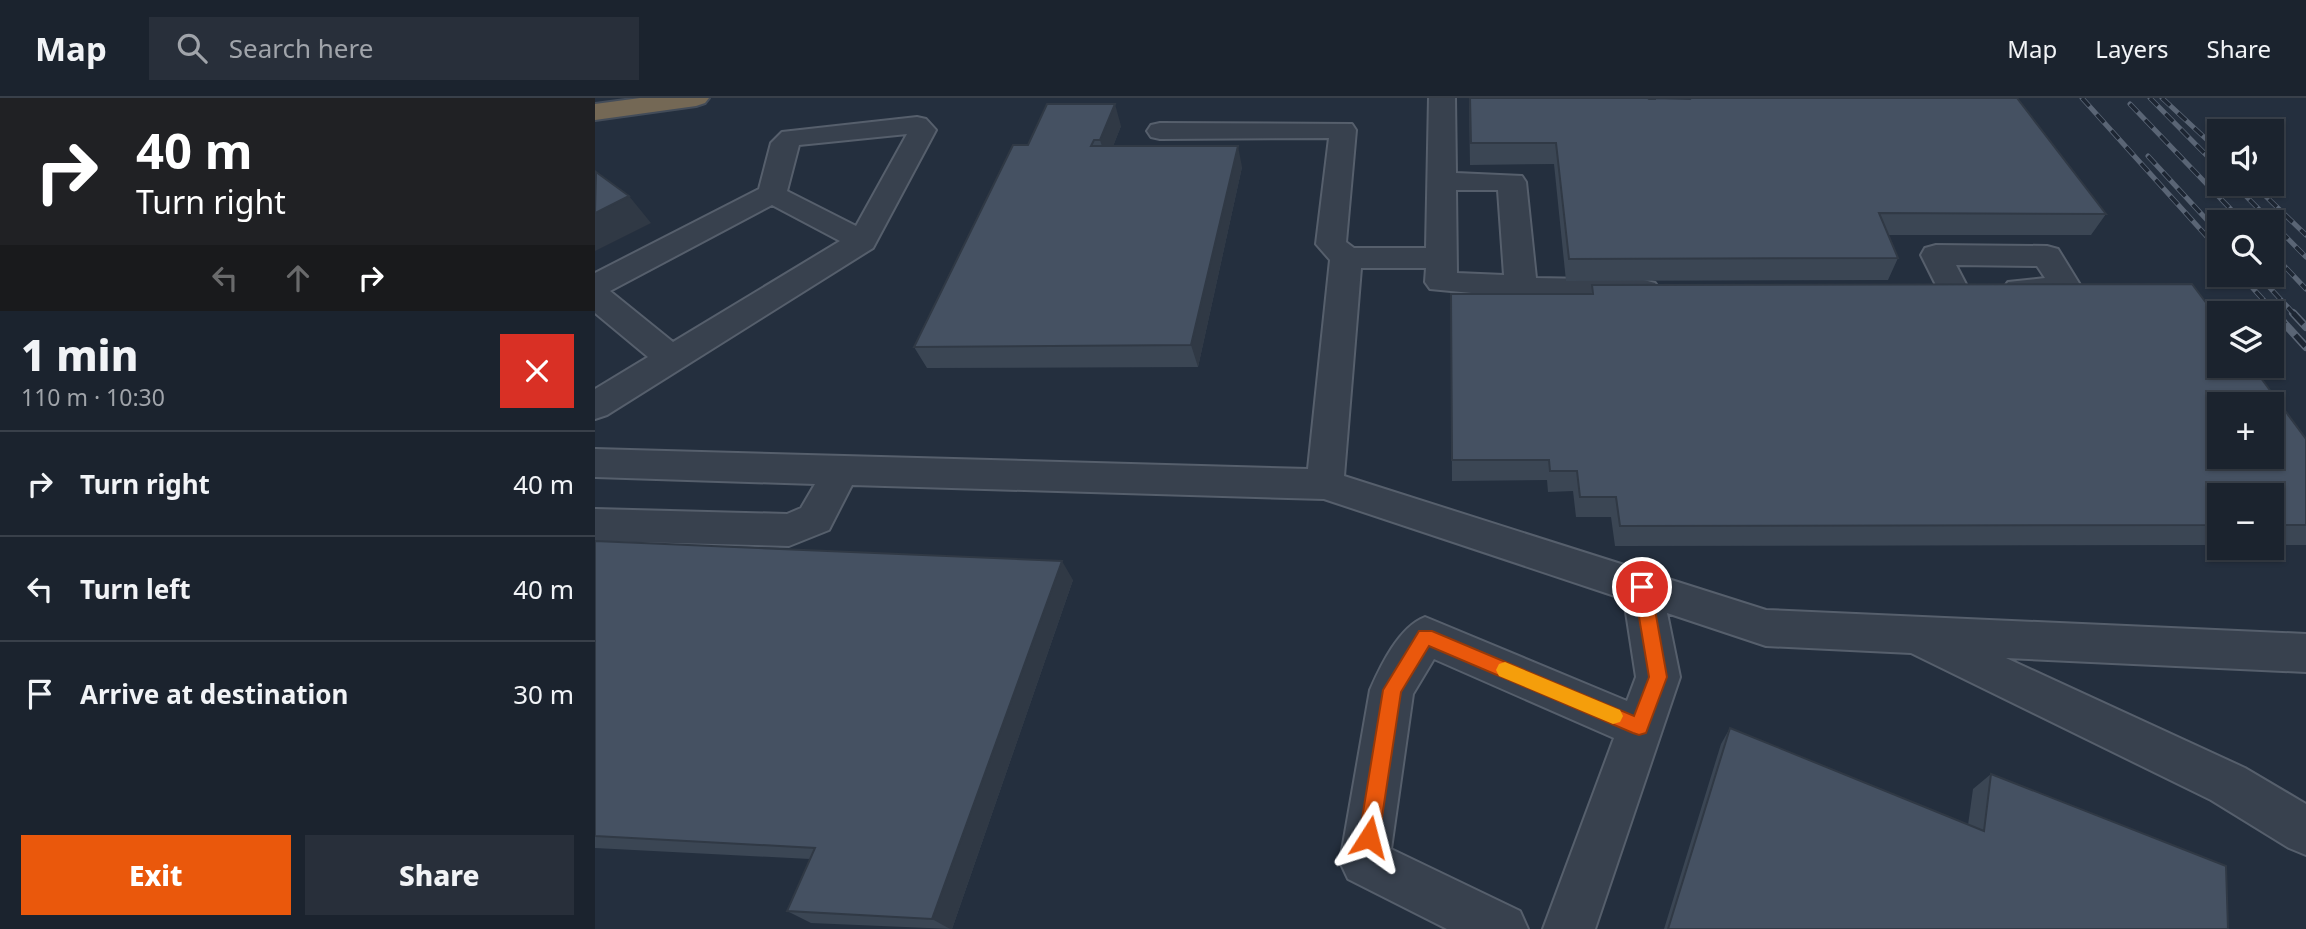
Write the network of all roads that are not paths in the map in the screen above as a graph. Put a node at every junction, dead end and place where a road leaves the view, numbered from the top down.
1 (697, 98) edge
2 (1442, 98) edge
3 (595, 111) edge
4 (1160, 131) dead end
5 (1443, 181) junction
6 (772, 194) junction
7 (862, 241) junction
8 (1346, 258) junction
9 (1441, 258) junction
10 (595, 286) edge
11 (1521, 286) junction
12 (1667, 290) edge
13 (595, 296) edge
14 (671, 358) junction
15 (595, 406) edge
16 (595, 463) edge
17 (841, 471) junction
18 (1325, 484) junction
19 (595, 525) edge
20 (1642, 587) junction
21 (1911, 635) junction
22 (2306, 653) edge
23 (1639, 727) junction
24 (2306, 831) edge
25 (1502, 929) edge
26 (1569, 929) edge

1 - 3 highway
2 - 5 street
4 - 8 street
5 - 9 street
5 - 11 street
6 - 7 street
6 - 7 street
6 - 10 street
7 - 14 street
8 - 9 street
8 - 18 street
9 - 11 street
11 - 12 street
13 - 14 street
14 - 15 street
16 - 17 street
17 - 18 street
17 - 19 street
18 - 20 street
20 - 21 street
20 - 23 street
21 - 22 street
21 - 24 street
23 - 25 street
23 - 26 street

